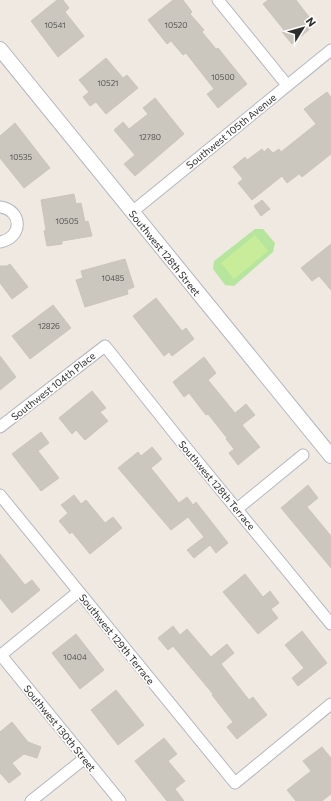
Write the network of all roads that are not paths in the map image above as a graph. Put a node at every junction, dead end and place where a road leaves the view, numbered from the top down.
1 (218, 0) edge
2 (0, 49) edge
3 (331, 50) edge
4 (287, 85) junction
5 (0, 207) edge
6 (132, 212) junction
7 (0, 242) edge
8 (105, 346) joint
9 (0, 427) edge
10 (303, 455) dead end
11 (331, 456) edge
12 (0, 495) edge
13 (237, 509) junction
14 (78, 592) junction
15 (331, 624) edge
16 (0, 655) edge
17 (331, 704) edge
18 (84, 758) junction
19 (31, 801) edge
20 (120, 801) edge

1 - 4 street
2 - 6 street, Southwest 128th Street
3 - 4 street, Southwest 105th Avenue
4 - 6 street, Southwest 105th Avenue
5 - 7 street
6 - 11 street, Southwest 128th Street
8 - 9 street, Southwest 104th Place
8 - 13 street, Southwest 128th Terrace
10 - 13 street
12 - 14 street, Southwest 129th Terrace
13 - 15 street, Southwest 128th Terrace
14 - 16 street
14 - 17 street, Southwest 129th Terrace
16 - 18 street, Southwest 130th Street
18 - 19 street
18 - 20 street, Southwest 130th Street

